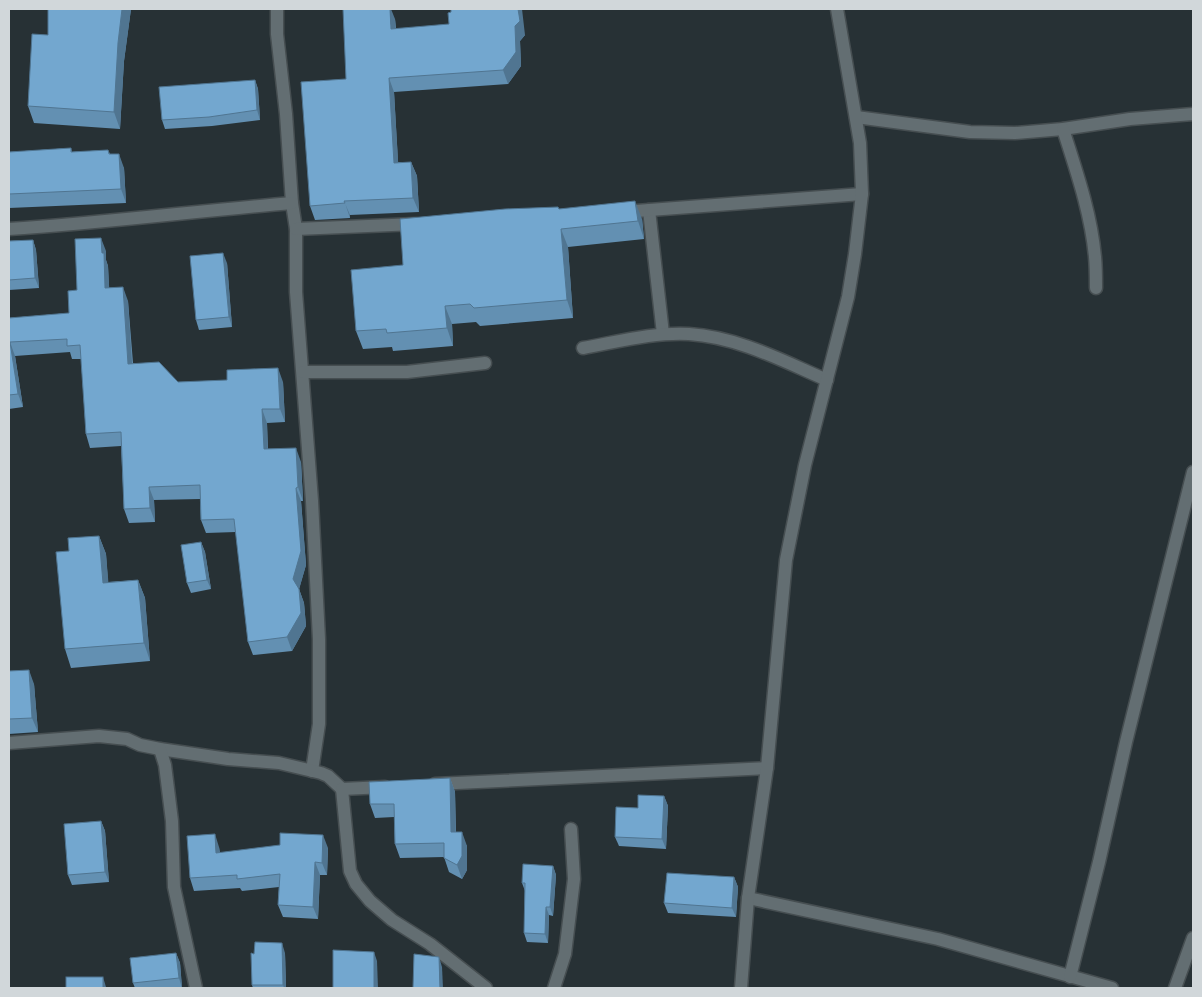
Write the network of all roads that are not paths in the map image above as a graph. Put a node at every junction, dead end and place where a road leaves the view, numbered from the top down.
1 (277, 9) edge
2 (837, 9) edge
3 (1193, 114) edge
4 (856, 117) junction
5 (1063, 128) junction
6 (862, 194) junction
7 (292, 203) junction
8 (650, 210) junction
9 (612, 213) edge
10 (431, 223) edge
11 (9, 229) edge
12 (296, 229) junction
13 (1096, 288) dead end
14 (663, 334) junction
15 (583, 348) dead end
16 (486, 362) dead end
17 (303, 372) junction
18 (827, 380) junction
19 (1193, 472) edge
20 (9, 743) edge
21 (160, 749) junction
22 (767, 768) junction
23 (312, 771) junction
24 (421, 785) edge
25 (401, 786) edge
26 (342, 789) junction
27 (571, 829) dead end
28 (748, 898) junction
29 (1193, 938) edge
30 (1070, 977) junction
31 (196, 988) edge
32 (486, 988) edge
33 (554, 988) edge
34 (741, 988) edge
35 (1112, 988) edge
36 (1175, 988) edge

1 - 7 street
2 - 4 street
3 - 5 street
4 - 5 street
4 - 6 street
5 - 13 street
6 - 8 street
6 - 18 street
7 - 11 street
7 - 12 street
8 - 9 street
8 - 14 street
10 - 12 street
12 - 17 street
14 - 15 street
14 - 18 street
16 - 17 street
17 - 23 street
18 - 22 street
19 - 30 street
20 - 21 street
21 - 23 street
21 - 31 street
22 - 24 street
22 - 28 street
23 - 26 street
25 - 26 street
26 - 32 street
27 - 33 street
28 - 30 street
28 - 34 street
29 - 36 street
30 - 35 street

